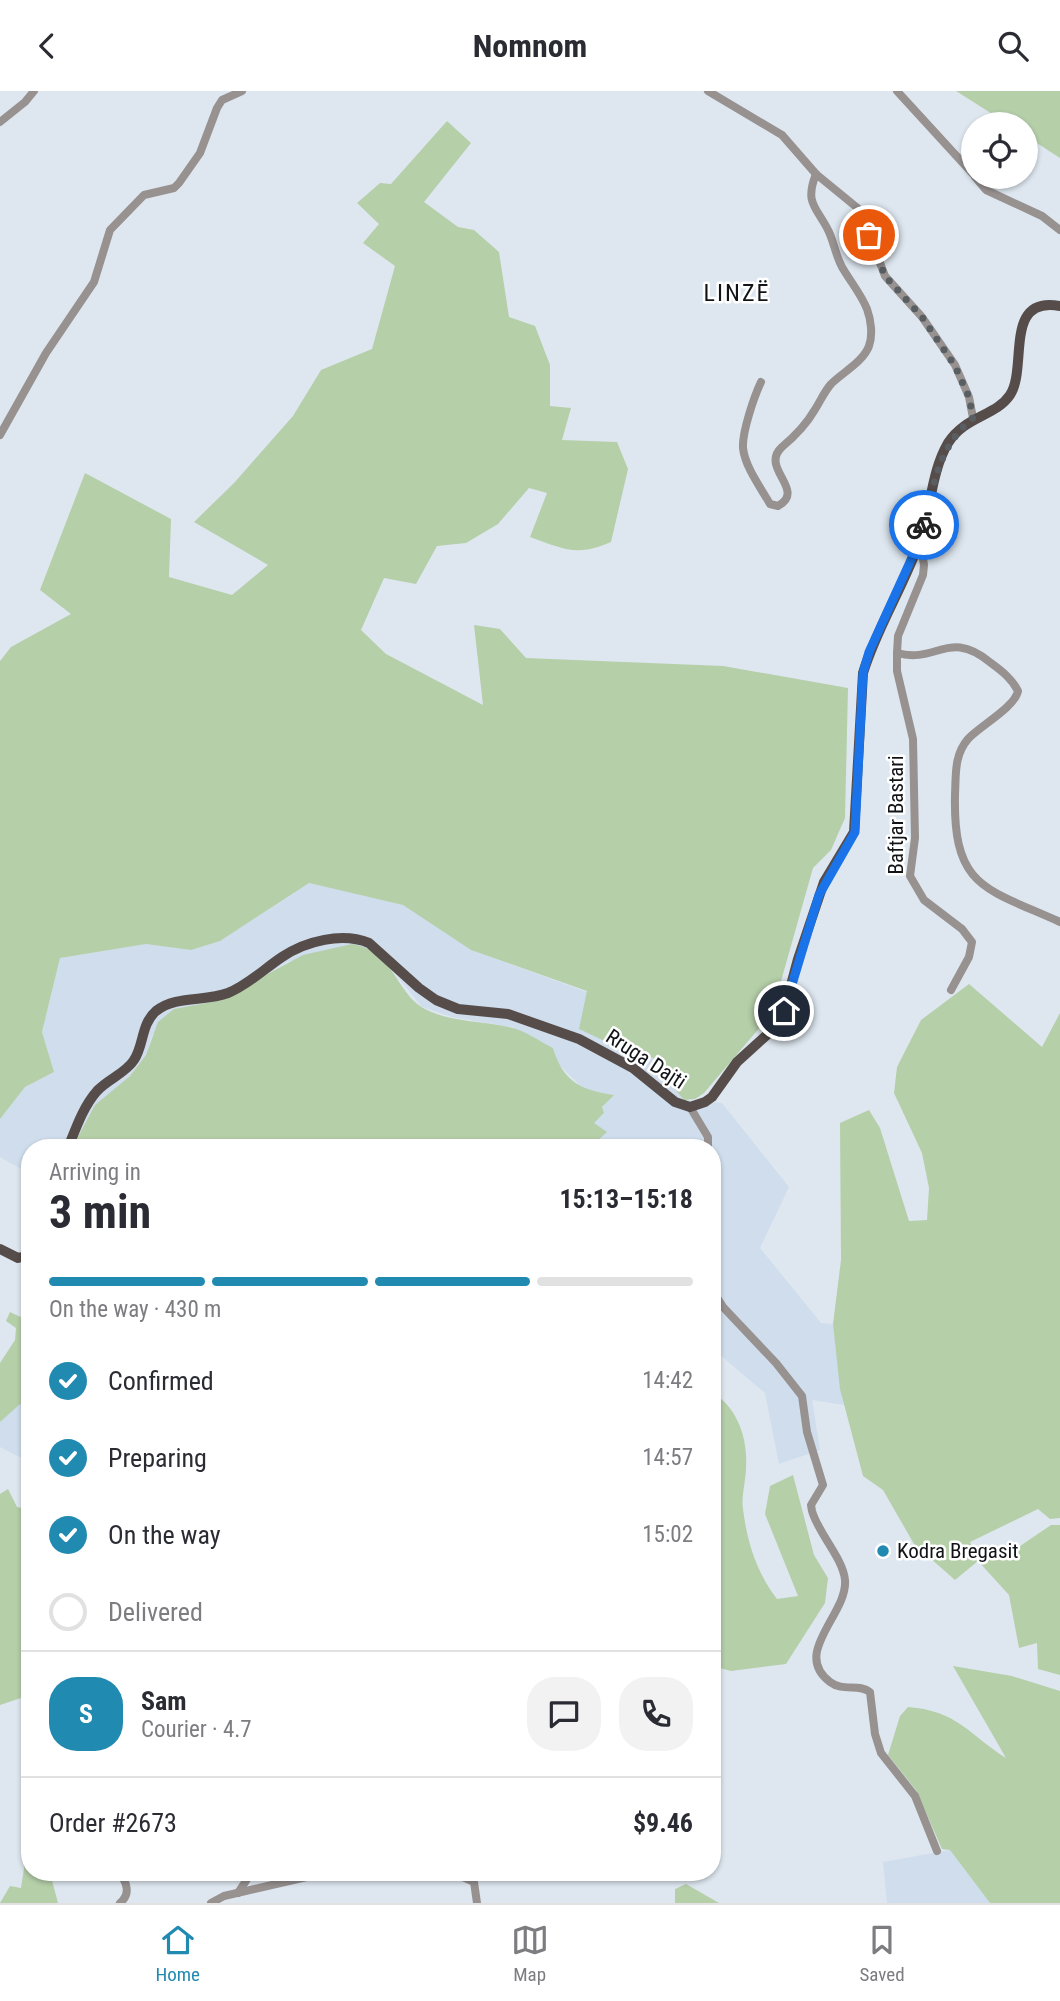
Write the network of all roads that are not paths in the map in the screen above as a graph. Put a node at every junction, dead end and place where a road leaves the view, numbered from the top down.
1 (34, 91) edge
2 (242, 91) edge
3 (708, 91) edge
4 (897, 91) edge
5 (0, 122) edge
6 (961, 162) edge
7 (816, 173) junction
8 (985, 189) edge
9 (1060, 230) edge
10 (1060, 306) edge
11 (761, 382) dead end
12 (973, 418) junction
13 (0, 435) edge
14 (920, 540) junction
15 (897, 653) junction
16 (1060, 922) edge
17 (951, 990) dead end
18 (690, 1107) junction
19 (72, 1139) edge
20 (708, 1139) edge
21 (0, 1249) edge
22 (21, 1257) edge
23 (721, 1304) edge
24 (937, 1851) dead end
25 (123, 1881) edge
26 (246, 1881) edge
27 (290, 1881) edge
28 (472, 1881) edge
29 (238, 1893) junction
30 (120, 1903) edge
31 (211, 1903) edge
32 (477, 1903) edge

1 - 5 street
2 - 13 street
3 - 7 street
4 - 6 street
7 - 11 street
7 - 12 street
8 - 9 street
10 - 12 main road, Rruga Dajti
12 - 14 main road, Rruga Dajti
14 - 15 street, Baftjar Bastari
14 - 18 main road, Rruga Dajti
15 - 16 street
15 - 17 street, Baftjar Bastari
18 - 19 main road, Rruga Dajti
18 - 20 street
21 - 22 main road
23 - 24 street
25 - 30 street
26 - 29 street
27 - 29 street
28 - 32 street
29 - 31 street

